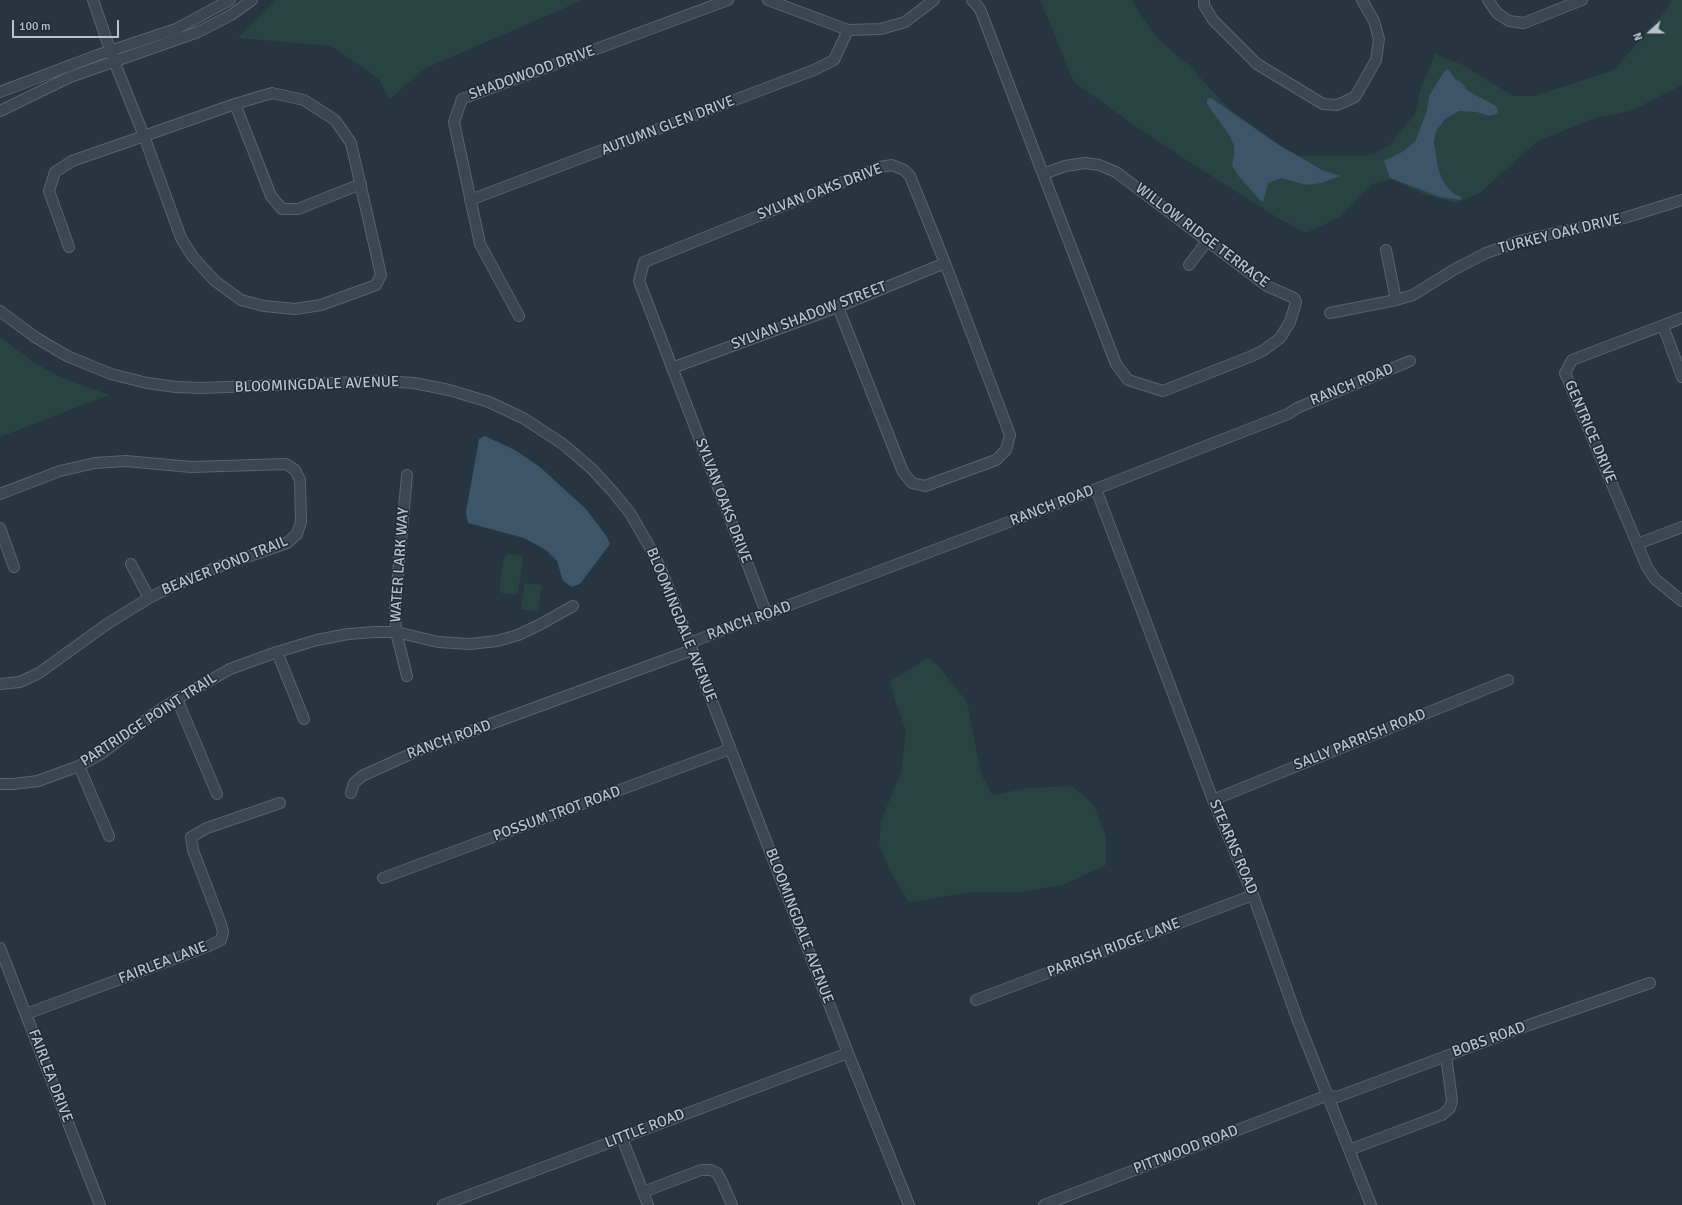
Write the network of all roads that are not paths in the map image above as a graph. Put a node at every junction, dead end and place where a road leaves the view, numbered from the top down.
1 (93, 0) edge
2 (230, 0) edge
3 (252, 0) edge
4 (728, 0) edge
5 (768, 0) edge
6 (934, 0) edge
7 (972, 0) edge
8 (1204, 0) edge
9 (1362, 0) edge
10 (1488, 0) edge
11 (1582, 0) edge
12 (848, 30) junction
13 (111, 51) junction
14 (114, 61) junction
15 (0, 92) edge
16 (235, 104) junction
17 (0, 111) edge
18 (144, 136) junction
19 (1042, 174) junction
20 (361, 184) junction
21 (470, 200) junction
22 (1682, 200) edge
23 (1207, 241) junction
24 (69, 247) dead end
25 (1386, 250) dead end
26 (946, 263) junction
27 (1189, 265) dead end
28 (1396, 300) junction
29 (838, 307) junction
30 (0, 311) edge
31 (1330, 313) dead end
32 (519, 316) dead end
33 (1682, 318) edge
34 (1663, 326) junction
35 (1410, 362) dead end
36 (672, 368) junction
37 (1682, 377) edge
38 (407, 475) dead end
39 (1096, 489) junction
40 (0, 494) edge
41 (1682, 527) edge
42 (0, 528) edge
43 (1638, 544) junction
44 (131, 564) dead end
45 (14, 567) dead end
46 (149, 598) junction
47 (1682, 601) edge
48 (573, 606) dead end
49 (767, 615) junction
50 (396, 632) junction
51 (691, 646) junction
52 (277, 652) junction
53 (407, 676) dead end
54 (1508, 680) dead end
55 (0, 684) edge
56 (177, 700) junction
57 (304, 719) dead end
58 (730, 749) junction
59 (79, 766) junction
60 (0, 784) edge
61 (351, 793) dead end
62 (217, 794) dead end
63 (1213, 800) junction
64 (280, 803) dead end
65 (109, 836) dead end
66 (383, 878) dead end
67 (1253, 895) junction
68 (0, 948) edge
69 (1650, 983) dead end
70 (976, 1000) dead end
71 (26, 1014) junction
72 (848, 1052) junction
73 (1446, 1056) junction
74 (1328, 1095) junction
75 (622, 1138) junction
76 (1349, 1150) junction
77 (643, 1192) junction
78 (100, 1205) edge
79 (442, 1205) edge
80 (648, 1205) edge
81 (732, 1205) edge
82 (909, 1205) edge
83 (1044, 1205) edge
84 (1371, 1205) edge

1 - 13 street
2 - 13 street
3 - 14 street
4 - 21 street, SHADOWOOD DRIVE
5 - 12 street
6 - 12 street
7 - 19 street, WILLOW RIDGE TERRACE
8 - 9 street
10 - 11 street
12 - 21 street, AUTUMN GLEN DRIVE
13 - 14 street
13 - 15 street
14 - 17 street
14 - 18 street
16 - 18 street
16 - 20 street
16 - 20 street
18 - 20 street
18 - 24 street
19 - 23 street, WILLOW RIDGE TERRACE
19 - 23 street, WILLOW RIDGE TERRACE
21 - 32 street, SHADOWOOD DRIVE
22 - 28 street, TURKEY OAK DRIVE
23 - 27 street
25 - 28 street
26 - 29 street, SYLVAN SHADOW STREET
26 - 29 street, SYLVAN OAKS DRIVE
26 - 36 street, SYLVAN OAKS DRIVE
28 - 31 street, TURKEY OAK DRIVE
29 - 36 street, SYLVAN SHADOW STREET
30 - 51 street, BLOOMINGDALE AVENUE
33 - 34 street, GENTRICE DRIVE
34 - 37 street
34 - 43 street, GENTRICE DRIVE
35 - 39 street, RANCH ROAD
36 - 49 street, SYLVAN OAKS DRIVE
38 - 50 street, WATER LARK WAY
39 - 49 street, RANCH ROAD
39 - 63 street, STEARNS ROAD
40 - 46 street, BEAVER POND TRAIL
41 - 43 street
42 - 45 street
43 - 47 street, GENTRICE DRIVE
44 - 46 street
46 - 55 street, BEAVER POND TRAIL
48 - 50 street, PARTRIDGE POINT TRAIL
49 - 51 street, RANCH ROAD
50 - 52 street, PARTRIDGE POINT TRAIL
50 - 53 street, WATER LARK WAY
51 - 58 street, BLOOMINGDALE AVENUE
51 - 61 street, RANCH ROAD
52 - 56 street, PARTRIDGE POINT TRAIL
52 - 57 street
54 - 63 street, SALLY PARRISH ROAD
56 - 59 street, PARTRIDGE POINT TRAIL
56 - 62 street
58 - 66 street, POSSUM TROT ROAD
58 - 72 street, BLOOMINGDALE AVENUE
59 - 60 street, PARTRIDGE POINT TRAIL
59 - 65 street
63 - 67 street, STEARNS ROAD
64 - 71 street, FAIRLEA LANE
67 - 70 street, PARRISH RIDGE LANE
67 - 74 street, STEARNS ROAD
68 - 71 street, FAIRLEA DRIVE
69 - 73 street, BOBS ROAD
71 - 78 street, FAIRLEA DRIVE
72 - 75 street, LITTLE ROAD
72 - 82 street, BLOOMINGDALE AVENUE
73 - 74 street, BOBS ROAD
73 - 76 street
74 - 76 street, STEARNS ROAD
74 - 83 street, PITTWOOD ROAD
75 - 77 street
75 - 79 street, LITTLE ROAD
76 - 84 street, STEARNS ROAD
77 - 80 street
77 - 81 street

